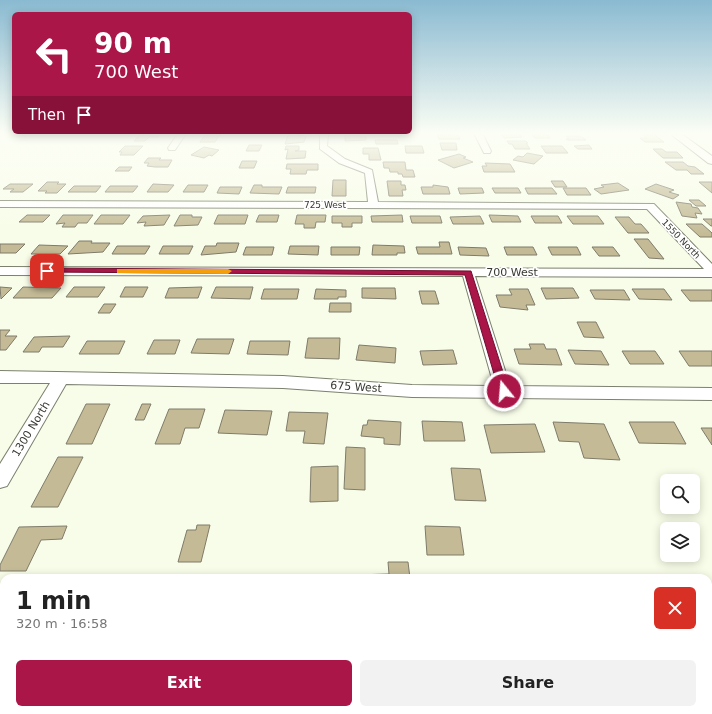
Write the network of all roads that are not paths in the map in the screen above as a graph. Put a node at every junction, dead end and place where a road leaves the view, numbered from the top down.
1 (360, 168) edge
2 (0, 204) edge
3 (373, 205) junction
4 (650, 206) joint
5 (0, 270) edge
6 (468, 272) junction
7 (712, 272) edge
8 (0, 377) edge
9 (62, 378) junction
10 (504, 391) junction
11 (712, 394) edge
12 (0, 480) edge

1 - 3 street
2 - 3 street, 725 West
3 - 4 street, 725 West
4 - 7 street, 1550 North
5 - 6 street, 700 West
6 - 7 street, 700 West
6 - 10 street
8 - 9 street, 675 West
9 - 10 street, 675 West
9 - 12 street, 1300 North
10 - 11 street, 675 West

